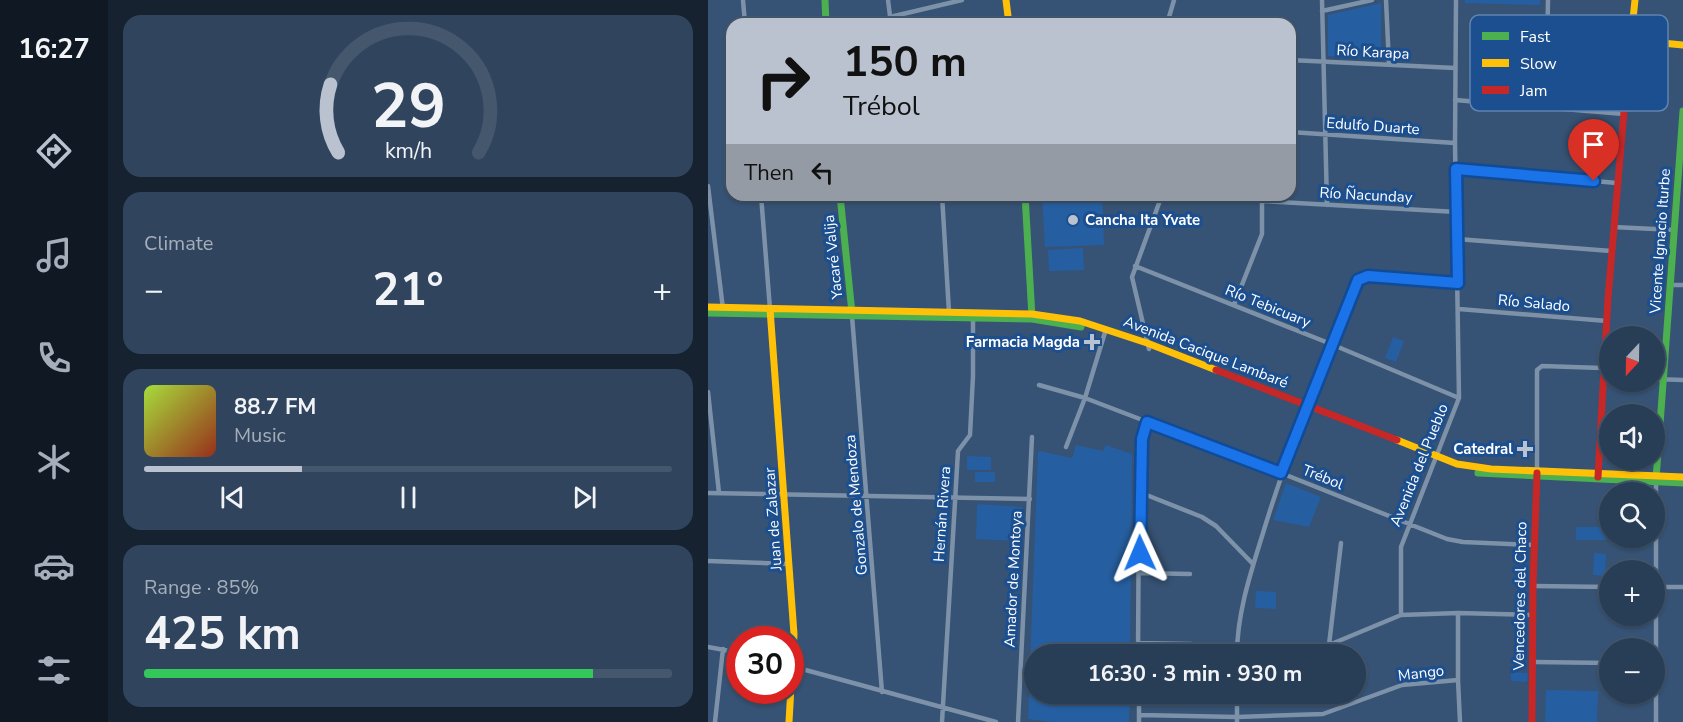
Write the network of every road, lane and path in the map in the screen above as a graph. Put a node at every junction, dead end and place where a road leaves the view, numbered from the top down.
1 (743, 0) edge
2 (825, 0) edge
3 (888, 0) edge
4 (962, 0) edge
5 (1006, 0) edge
6 (1174, 0) edge
7 (1322, 0) edge
8 (1372, 0) edge
9 (1386, 0) edge
10 (1456, 0) edge
11 (1548, 0) edge
12 (1635, 0) edge
13 (1322, 10) junction
14 (1548, 15) edge
15 (1634, 15) edge
16 (890, 17) joint
17 (744, 18) edge
18 (826, 18) edge
19 (1008, 18) edge
20 (1169, 18) edge
21 (1668, 44) edge
22 (1683, 45) edge
23 (1296, 60) edge
24 (1324, 62) junction
25 (1389, 64) junction
26 (1455, 68) junction
27 (1455, 100) junction
28 (1470, 101) edge
29 (1591, 111) edge
30 (1624, 111) edge
31 (1683, 111) edge
32 (1624, 114) junction
33 (1296, 133) edge
34 (1325, 135) junction
35 (1455, 143) junction
36 (1456, 169) junction
37 (1617, 183) junction
38 (708, 186) edge
39 (1680, 188) edge
40 (761, 201) edge
41 (841, 201) edge
42 (942, 201) edge
43 (1025, 201) edge
44 (1160, 201) edge
45 (1262, 201) joint
46 (1327, 205) junction
47 (1457, 212) junction
48 (1613, 227) junction
49 (1675, 230) junction
50 (1457, 239) junction
51 (1611, 251) junction
52 (1135, 266) junction
53 (1458, 283) junction
54 (1671, 285) junction
55 (1683, 285) edge
56 (1234, 305) junction
57 (708, 308) edge
58 (1459, 309) junction
59 (723, 310) junction
60 (770, 311) junction
61 (708, 313) edge
62 (852, 313) junction
63 (949, 315) junction
64 (973, 315) junction
65 (1032, 316) junction
66 (1607, 321) junction
67 (1606, 326) edge
68 (1665, 328) edge
69 (1105, 331) junction
70 (1331, 344) junction
71 (1153, 348) junction
72 (1599, 368) edge
73 (1665, 379) edge
74 (1683, 380) edge
75 (1039, 386) dead end
76 (708, 392) edge
77 (1604, 392) edge
78 (1658, 392) edge
79 (1085, 398) junction
80 (1459, 398) junction
81 (1306, 408) junction
82 (1147, 422) junction
83 (1032, 437) dead end
84 (1066, 447) dead end
85 (1436, 458) junction
86 (1281, 473) junction
87 (1537, 474) junction
88 (1598, 476) junction
89 (1683, 477) edge
90 (1656, 479) junction
91 (1683, 483) edge
92 (1139, 492) junction
93 (708, 493) edge
94 (719, 493) junction
95 (785, 494) junction
96 (867, 495) junction
97 (956, 497) junction
98 (1030, 498) junction
99 (1408, 524) junction
100 (1341, 543) dead end
101 (1534, 545) junction
102 (1655, 560) edge
103 (708, 561) edge
104 (789, 564) junction
105 (1253, 564) junction
106 (1140, 573) junction
107 (1190, 574) dead end
108 (1533, 586) junction
109 (1599, 586) edge
110 (1665, 587) edge
111 (1683, 587) edge
112 (1458, 614) junction
113 (1401, 615) junction
114 (1533, 615) junction
115 (793, 626) edge
116 (1655, 626) edge
117 (1138, 643) joint
118 (1192, 644) dead end
119 (1237, 644) edge
120 (1329, 644) edge
121 (1331, 644) edge
122 (708, 647) edge
123 (723, 649) junction
124 (726, 650) edge
125 (1533, 662) junction
126 (1599, 663) edge
127 (804, 669) edge
128 (1458, 680) junction
129 (882, 692) junction
130 (790, 704) edge
131 (1140, 704) edge
132 (942, 706) junction
133 (1323, 714) junction
134 (1140, 715) junction
135 (1237, 719) edge
136 (715, 722) edge
137 (789, 722) edge
138 (942, 722) edge
139 (996, 722) edge
140 (1018, 722) edge
141 (1139, 722) edge
142 (1324, 722) edge
143 (1461, 722) edge
144 (1532, 722) edge
145 (1656, 722) edge

1 - 17 street
2 - 18 street
3 - 16 street
4 - 16 street
5 - 19 street
6 - 20 street
7 - 13 street
8 - 13 street
9 - 25 street
10 - 26 street, Avenida del Pueblo
11 - 14 street
12 - 15 street
13 - 24 street
21 - 22 street
23 - 24 street, Río Karapa
24 - 25 street, Río Karapa
24 - 34 street
25 - 26 street, Río Karapa
26 - 27 street, Avenida del Pueblo
27 - 28 street
27 - 35 street, Avenida del Pueblo
29 - 32 street
30 - 32 street
31 - 39 street, Vicente Ignacio Iturbe
32 - 37 street
33 - 34 street, Edulfo Duarte
34 - 35 street, Edulfo Duarte
34 - 46 street
35 - 36 street, Avenida del Pueblo
36 - 37 street
36 - 47 street, Avenida del Pueblo
37 - 48 street
38 - 59 street
39 - 49 street, Vicente Ignacio Iturbe
40 - 60 street
41 - 62 street, Yacaré Valija
42 - 63 street
43 - 65 street
44 - 52 street
45 - 46 street, Río Ñacunday
45 - 56 street
46 - 47 street, Río Ñacunday
47 - 50 street, Avenida del Pueblo
48 - 49 street
48 - 51 street
49 - 54 street, Vicente Ignacio Iturbe
50 - 51 street
50 - 53 street, Avenida del Pueblo
51 - 66 street
52 - 56 street, Río Tebicuary
52 - 71 street
53 - 58 street, Avenida del Pueblo
53 - 70 street
54 - 55 street
54 - 68 street, Vicente Ignacio Iturbe
56 - 70 street, Río Tebicuary
57 - 59 street, Avenida Cacique Lambaré
58 - 66 street, Río Salado
58 - 80 street, Avenida del Pueblo
59 - 60 street, Avenida Cacique Lambaré
59 - 61 street, Avenida Cacique Lambaré
60 - 62 street, Avenida Cacique Lambaré
60 - 95 street, Juan de Zalazar
62 - 63 street, Avenida Cacique Lambaré
62 - 96 street, Gonzalo de Mendoza
63 - 64 street, Avenida Cacique Lambaré
64 - 65 street, Avenida Cacique Lambaré
64 - 97 street, Hernán Rivera
65 - 69 street, Avenida Cacique Lambaré
66 - 67 street
69 - 71 street, Avenida Cacique Lambaré
69 - 79 street
70 - 80 street, Río Tebicuary
70 - 81 street
71 - 81 street, Avenida Cacique Lambaré
72 - 87 street
73 - 74 street
75 - 79 street, Trébol
76 - 94 street
77 - 88 street
78 - 90 street, Vicente Ignacio Iturbe
79 - 82 street, Trébol
79 - 84 street
80 - 85 street, Avenida del Pueblo
81 - 85 street, Avenida Cacique Lambaré
81 - 86 street
82 - 86 street, Trébol
82 - 92 street
83 - 98 street, Amador de Montoya
85 - 87 street, Avenida Cacique Lambaré
85 - 99 street, Avenida del Pueblo
86 - 99 street, Trébol
86 - 105 street
87 - 88 street, Avenida Cacique Lambaré
87 - 101 street, Vencedores del Chaco
88 - 90 street, Avenida Cacique Lambaré
89 - 90 street, Avenida Cacique Lambaré
90 - 91 street, Avenida Cacique Lambaré
90 - 102 street
92 - 105 street
92 - 106 street
93 - 94 street
94 - 95 street
95 - 96 street
95 - 104 street, Juan de Zalazar
96 - 97 street
96 - 129 street, Gonzalo de Mendoza
97 - 98 street
97 - 132 street, Hernán Rivera
98 - 140 street, Amador de Montoya
99 - 101 street, Trébol
99 - 113 street, Avenida del Pueblo
100 - 120 street
101 - 108 street, Vencedores del Chaco
103 - 104 street
104 - 115 street, Juan de Zalazar
105 - 119 street
106 - 107 street
106 - 117 street
108 - 109 street
108 - 114 street, Vencedores del Chaco
110 - 111 street
112 - 113 street
112 - 114 street
112 - 128 street
113 - 121 street
114 - 125 street, Vencedores del Chaco
116 - 145 street
117 - 118 street
122 - 123 street
123 - 124 street
123 - 136 street
125 - 126 street
125 - 144 street, Vencedores del Chaco
127 - 129 street
128 - 133 street, Mango
128 - 143 street
129 - 132 street
130 - 137 street, Juan de Zalazar
131 - 134 street
132 - 138 street, Hernán Rivera
132 - 139 street
133 - 135 street, Mango
133 - 142 street
134 - 135 street, Mango
134 - 141 street

